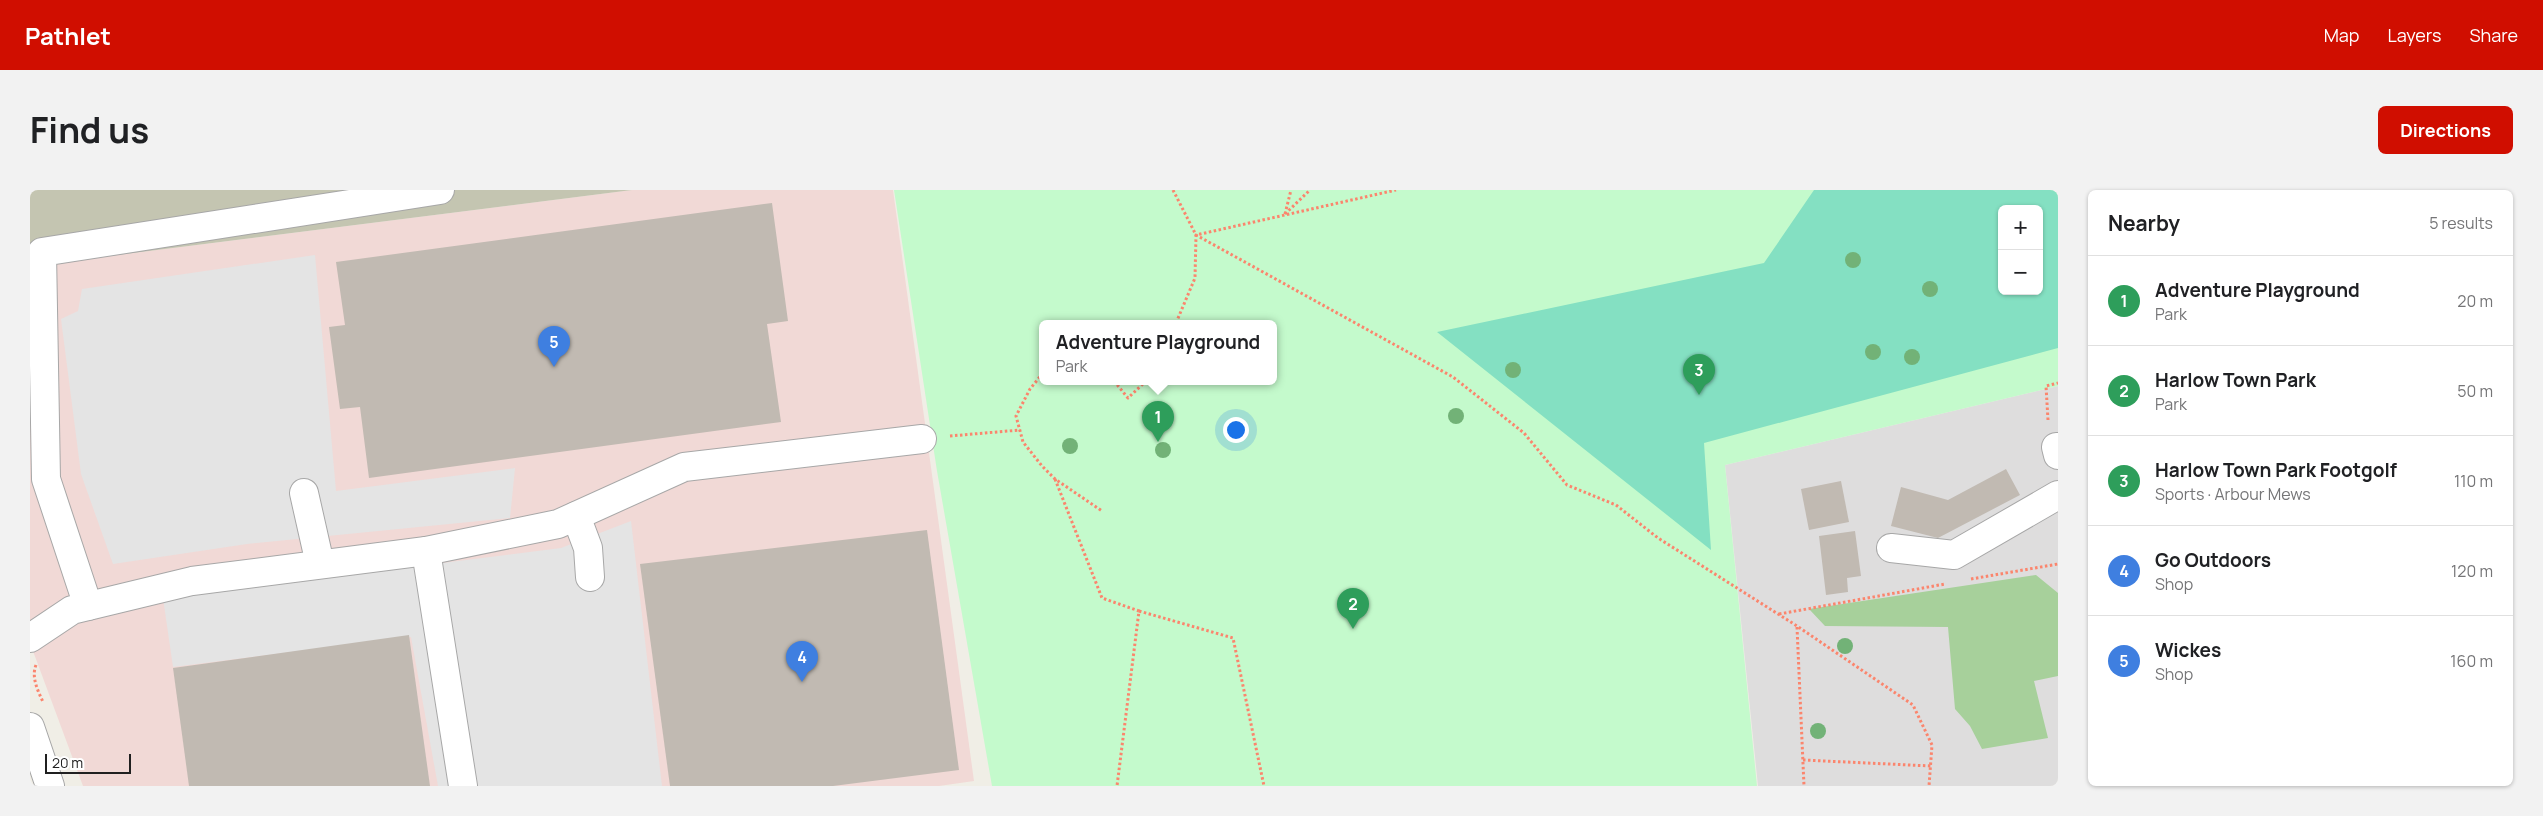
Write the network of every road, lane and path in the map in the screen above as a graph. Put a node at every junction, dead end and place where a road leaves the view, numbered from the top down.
1 (440, 190) edge
2 (1173, 190) edge
3 (1291, 190) edge
4 (1310, 190) edge
5 (1396, 190) edge
6 (1285, 215) junction
7 (1196, 234) junction
8 (1177, 320) edge
9 (1039, 378) edge
10 (2058, 383) edge
11 (1117, 385) edge
12 (1142, 385) edge
13 (1020, 430) junction
14 (922, 439) joint
15 (2057, 451) edge
16 (1055, 479) junction
17 (304, 493) dead end
18 (2058, 496) edge
19 (1102, 511) dead end
20 (576, 516) junction
21 (1891, 548) dead end
22 (426, 551) junction
23 (320, 564) junction
24 (2058, 564) edge
25 (590, 577) dead end
26 (1962, 581) dead end
27 (1952, 583) dead end
28 (88, 606) junction
29 (1139, 611) junction
30 (1778, 614) junction
31 (1797, 626) junction
32 (35, 634) edge
33 (37, 716) edge
34 (1803, 760) junction
35 (1931, 766) junction
36 (30, 776) edge
37 (37, 786) edge
38 (50, 786) edge
39 (463, 786) edge
40 (1118, 786) edge
41 (1264, 786) edge
42 (1804, 786) edge
43 (1929, 786) edge

1 - 28 street
2 - 7 path
3 - 6 path
4 - 6 path
5 - 6 path
6 - 7 path
7 - 8 path
7 - 30 path
9 - 13 path
10 - 15 path
11 - 12 path
13 - 14 path
13 - 16 path
14 - 20 street
16 - 19 path
16 - 29 path
17 - 23 street
18 - 21 street
20 - 22 street
20 - 25 street
22 - 23 street
22 - 39 street
23 - 28 street
24 - 26 path
27 - 30 path
28 - 32 street
29 - 40 path
29 - 41 path
30 - 31 path
31 - 34 path
31 - 35 path
32 - 33 path
33 - 38 street
34 - 35 path
34 - 42 path
35 - 43 path
36 - 37 street

